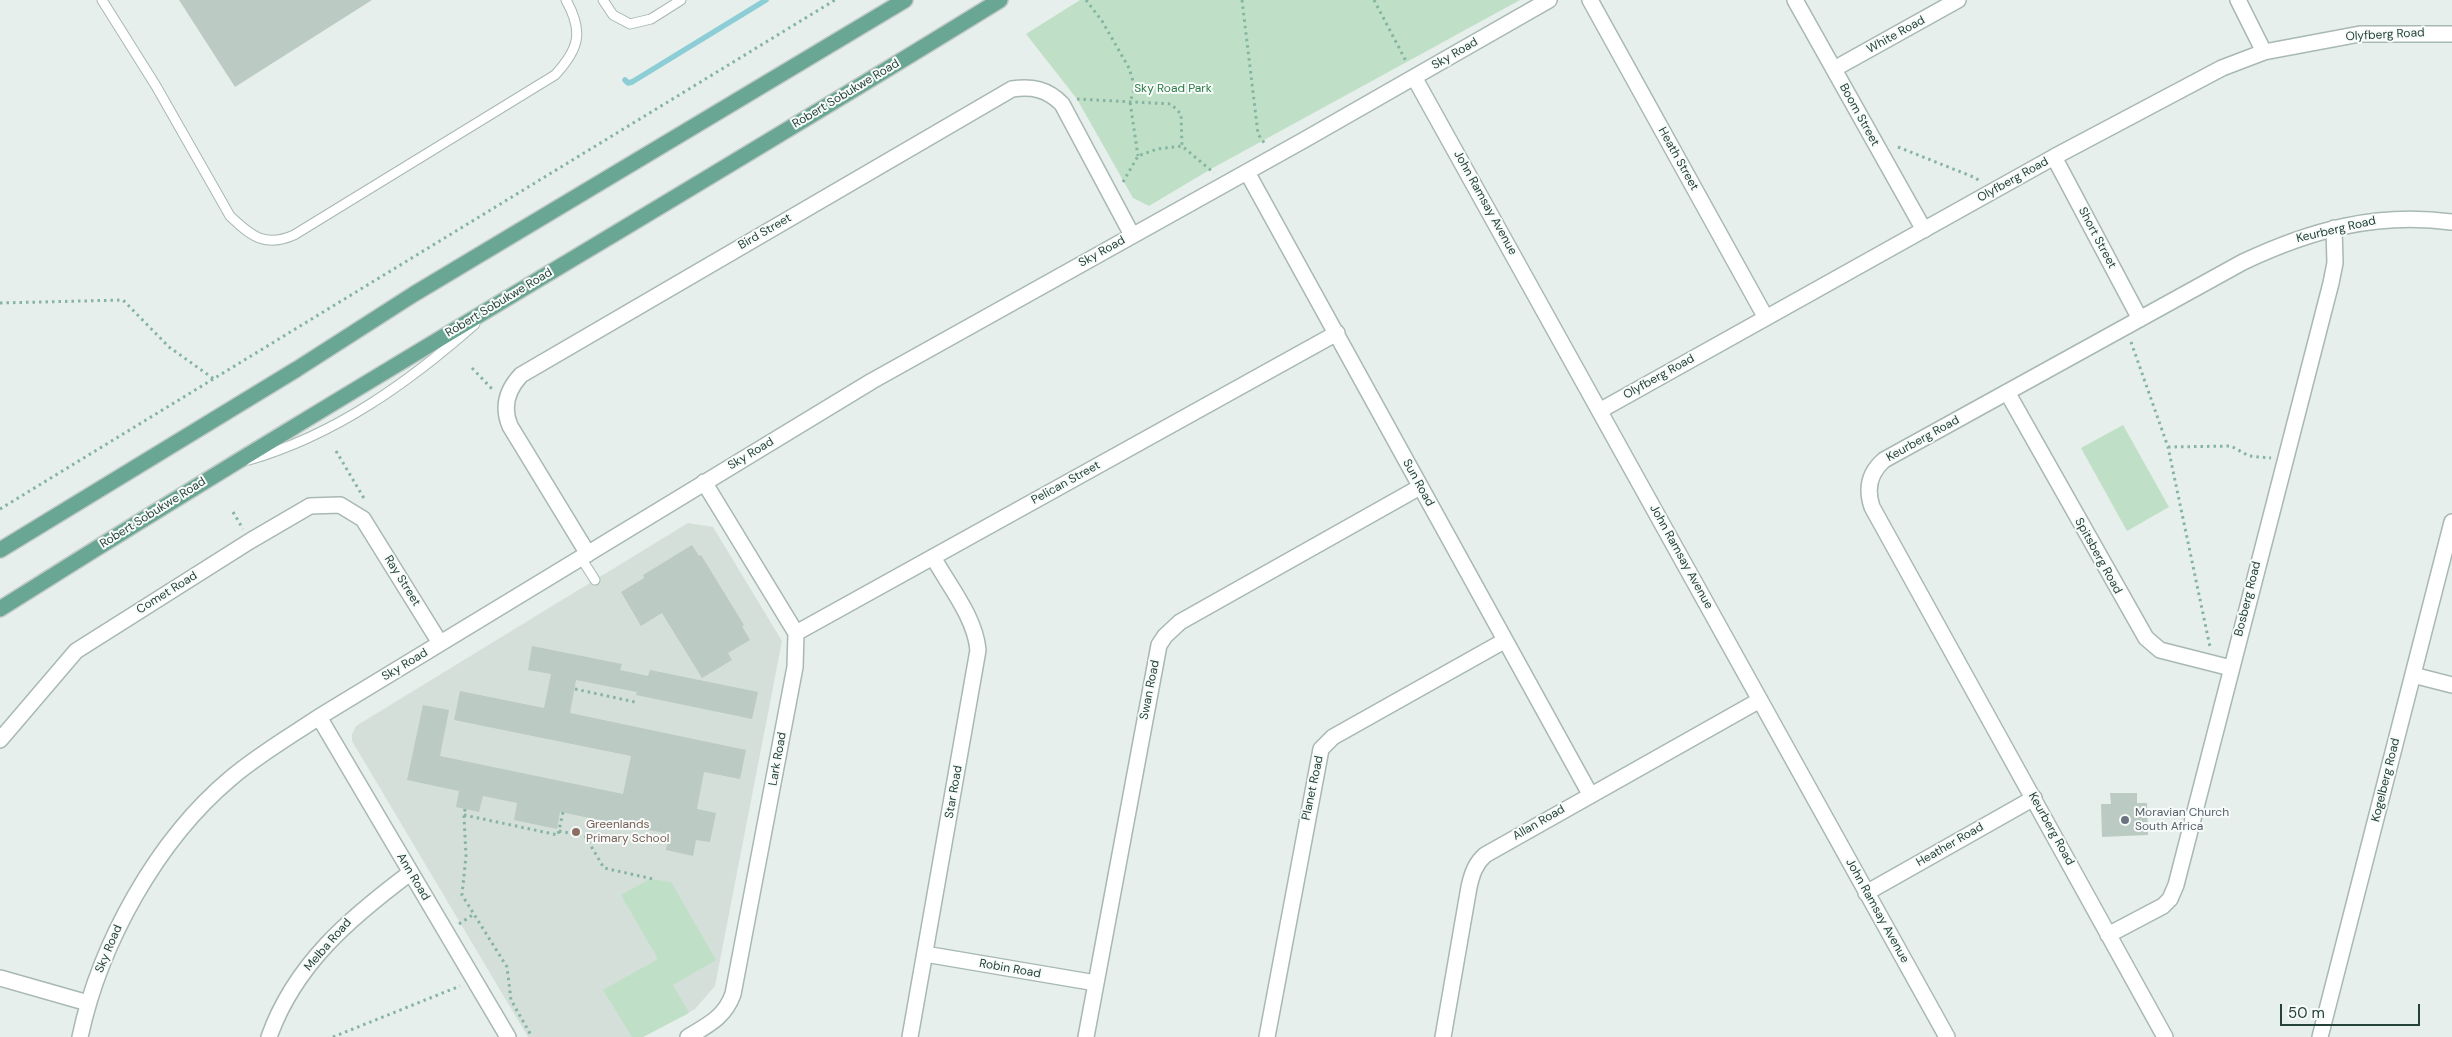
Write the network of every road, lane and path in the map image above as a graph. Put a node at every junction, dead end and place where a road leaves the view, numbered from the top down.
1 (102, 0) edge
2 (566, 0) edge
3 (603, 0) edge
4 (681, 0) edge
5 (835, 0) edge
6 (905, 0) edge
7 (1000, 0) edge
8 (1086, 0) edge
9 (1242, 0) edge
10 (1374, 0) edge
11 (1549, 0) edge
12 (1590, 0) edge
13 (1795, 0) edge
14 (1958, 0) edge
15 (2238, 0) edge
16 (2452, 34) edge
17 (2264, 52) junction
18 (1834, 69) junction
19 (1412, 72) junction
20 (1130, 102) junction
21 (1062, 104) junction
22 (1182, 146) junction
23 (1877, 146) junction
24 (1138, 156) junction
25 (1275, 156) junction
26 (2054, 157) junction
27 (1247, 172) junction
28 (1224, 185) junction
29 (1108, 193) junction
30 (1991, 193) junction
31 (2452, 222) edge
32 (2334, 228) junction
33 (1924, 230) junction
34 (1132, 235) junction
35 (500, 302) junction
36 (0, 303) edge
37 (1766, 318) junction
38 (2140, 319) junction
39 (2127, 327) junction
40 (1337, 333) junction
41 (472, 368) dead end
42 (214, 379) junction
43 (2007, 392) junction
44 (506, 402) junction
45 (1600, 410) junction
46 (2168, 447) junction
47 (336, 452) dead end
48 (2284, 459) junction
49 (227, 467) junction
50 (704, 482) junction
51 (1420, 486) junction
52 (0, 509) edge
53 (363, 519) junction
54 (2452, 522) edge
55 (0, 550) edge
56 (584, 556) junction
57 (932, 557) junction
58 (595, 580) dead end
59 (0, 609) edge
60 (796, 633) junction
61 (1504, 641) junction
62 (440, 644) junction
63 (2206, 662) junction
64 (2231, 668) junction
65 (2413, 675) junction
66 (2452, 685) edge
67 (575, 689) dead end
68 (1760, 700) junction
69 (635, 702) dead end
70 (319, 717) junction
71 (0, 740) edge
72 (1590, 794) junction
73 (2034, 798) junction
74 (465, 809) dead end
75 (563, 812) dead end
76 (464, 815) junction
77 (559, 831) junction
78 (410, 873) junction
79 (653, 879) dead end
80 (1866, 893) junction
81 (2108, 935) junction
82 (924, 954) junction
83 (0, 978) edge
84 (475, 980) junction
85 (1096, 983) junction
86 (88, 1004) junction
87 (80, 1037) edge
88 (269, 1037) edge
89 (333, 1037) edge
90 (508, 1037) edge
91 (532, 1037) edge
92 (688, 1037) edge
93 (910, 1037) edge
94 (1086, 1037) edge
95 (1267, 1037) edge
96 (1443, 1037) edge
97 (1947, 1037) edge
98 (2165, 1037) edge
99 (2320, 1037) edge

1 - 2 lane
3 - 4 lane
5 - 42 path
6 - 55 main road
7 - 35 main road, Robert Sobukwe Road
8 - 20 path
9 - 25 path
10 - 19 path
11 - 19 street, Sky Road
12 - 37 street, Heath Street
13 - 18 street, Boom Street
14 - 18 street, White Road
15 - 17 street
16 - 17 street, Olyfberg Road
17 - 26 street, Olyfberg Road
18 - 23 street, Boom Street
19 - 25 street, Sky Road
19 - 45 street, John Ramsay Avenue
20 - 21 path
20 - 22 path
20 - 24 path
21 - 29 street, Bird Street
21 - 44 street, Bird Street
22 - 24 path
22 - 28 path
23 - 30 path
23 - 33 street, Boom Street
24 - 29 path
25 - 27 street, Sky Road
26 - 30 street, Olyfberg Road
26 - 38 street, Short Street
27 - 28 street, Sky Road
27 - 40 street, Sun Road
28 - 34 street, Sky Road
29 - 34 street, Bird Street
30 - 33 street, Olyfberg Road
31 - 32 street, Keurberg Road
32 - 38 street, Keurberg Road
32 - 48 street, Bosberg Road
33 - 37 street, Olyfberg Road
34 - 50 street, Sky Road
35 - 49 main road, Robert Sobukwe Road
35 - 49 lane
36 - 42 path
37 - 45 street, Olyfberg Road
38 - 39 street, Keurberg Road
39 - 43 street, Keurberg Road
39 - 46 path
40 - 51 street, Sun Road
40 - 57 street, Pelican Street
41 - 44 path
42 - 52 path
43 - 63 street, Spitsberg Road
43 - 73 street, Keurberg Road
44 - 56 street
45 - 68 street, John Ramsay Avenue
46 - 48 path
46 - 63 path
47 - 53 path
48 - 64 street, Bosberg Road
49 - 59 main road, Robert Sobukwe Road
50 - 56 street, Sky Road
50 - 60 street
51 - 61 street, Sun Road
51 - 85 street, Swan Road
53 - 62 street, Ray Street
53 - 71 street, Comet Road
54 - 65 street, Kogelberg Road
56 - 58 lane
56 - 62 street, Sky Road
57 - 60 street, Pelican Street
57 - 82 street, Star Road
60 - 92 street, Lark Road
61 - 72 street, Sun Road
61 - 95 street, Planet Road
62 - 70 street, Sky Road
63 - 64 street, Spitsberg Road
64 - 81 street, Bosberg Road
65 - 66 street
65 - 99 street, Kogelberg Road
67 - 69 path
68 - 72 street, Allan Road
68 - 80 street, John Ramsay Avenue
70 - 78 street, Ann Road
70 - 86 street, Sky Road
72 - 96 street, Allan Road
73 - 80 street, Heather Road
73 - 81 street, Keurberg Road
74 - 76 path
75 - 77 path
76 - 77 path
76 - 91 path
77 - 79 path
78 - 84 street, Ann Road
78 - 88 street, Melba Road
80 - 97 street, John Ramsay Avenue
81 - 98 street, Keurberg Road
82 - 85 street, Robin Road
82 - 93 street, Star Road
83 - 86 street
84 - 89 path
84 - 90 street, Ann Road
85 - 94 street, Swan Road
86 - 87 street, Sky Road

